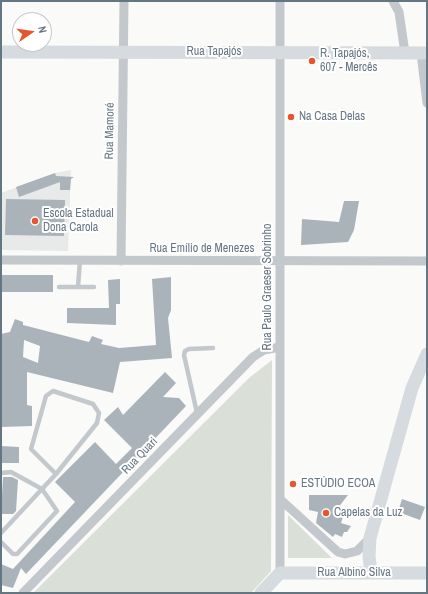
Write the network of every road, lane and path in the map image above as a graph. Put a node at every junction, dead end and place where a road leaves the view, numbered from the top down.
1 (124, 1) edge
2 (280, 1) edge
3 (393, 1) edge
4 (1, 52) edge
5 (123, 52) junction
6 (280, 53) junction
7 (405, 53) junction
8 (424, 53) edge
9 (427, 103) edge
10 (1, 260) edge
11 (80, 260) junction
12 (121, 261) junction
13 (280, 261) junction
14 (427, 261) edge
15 (59, 287) dead end
16 (78, 287) junction
17 (94, 287) dead end
18 (280, 347) junction
19 (213, 348) dead end
20 (427, 354) edge
21 (198, 414) junction
22 (1, 473) edge
23 (56, 474) junction
24 (42, 489) junction
25 (280, 500) junction
26 (1, 533) edge
27 (370, 538) junction
28 (1, 542) edge
29 (280, 573) junction
30 (371, 573) junction
31 (427, 573) edge
32 (23, 593) edge
33 (261, 593) edge

1 - 5 street, Rua Mamoré
2 - 6 street, Rua Paulo Graeser Sobrinho
3 - 7 street
4 - 5 main road, Rua Tapajós
5 - 6 main road, Rua Tapajós
5 - 12 street, Rua Mamoré
6 - 7 main road, Rua Tapajós
6 - 13 street, Rua Paulo Graeser Sobrinho
7 - 8 main road, Rua Tapajós
8 - 9 street
10 - 11 street, Rua Emílio de Menezes
11 - 12 street, Rua Emílio de Menezes
11 - 16 lane
12 - 13 street, Rua Emílio de Menezes
13 - 14 street, Rua Emílio de Menezes
13 - 18 street, Rua Paulo Graeser Sobrinho
15 - 16 lane
16 - 17 lane
18 - 21 street, Rua Quari
18 - 25 street, Rua Paulo Graeser Sobrinho
19 - 21 lane
20 - 27 main road
21 - 32 street, Rua Quari
22 - 24 lane
23 - 23 lane
23 - 24 lane
24 - 26 lane
24 - 28 lane
25 - 27 street
25 - 29 street, Rua Paulo Graeser Sobrinho
27 - 30 main road
29 - 30 main road, Rua Albino Silva
29 - 33 main road
30 - 31 main road, Rua Albino Silva

